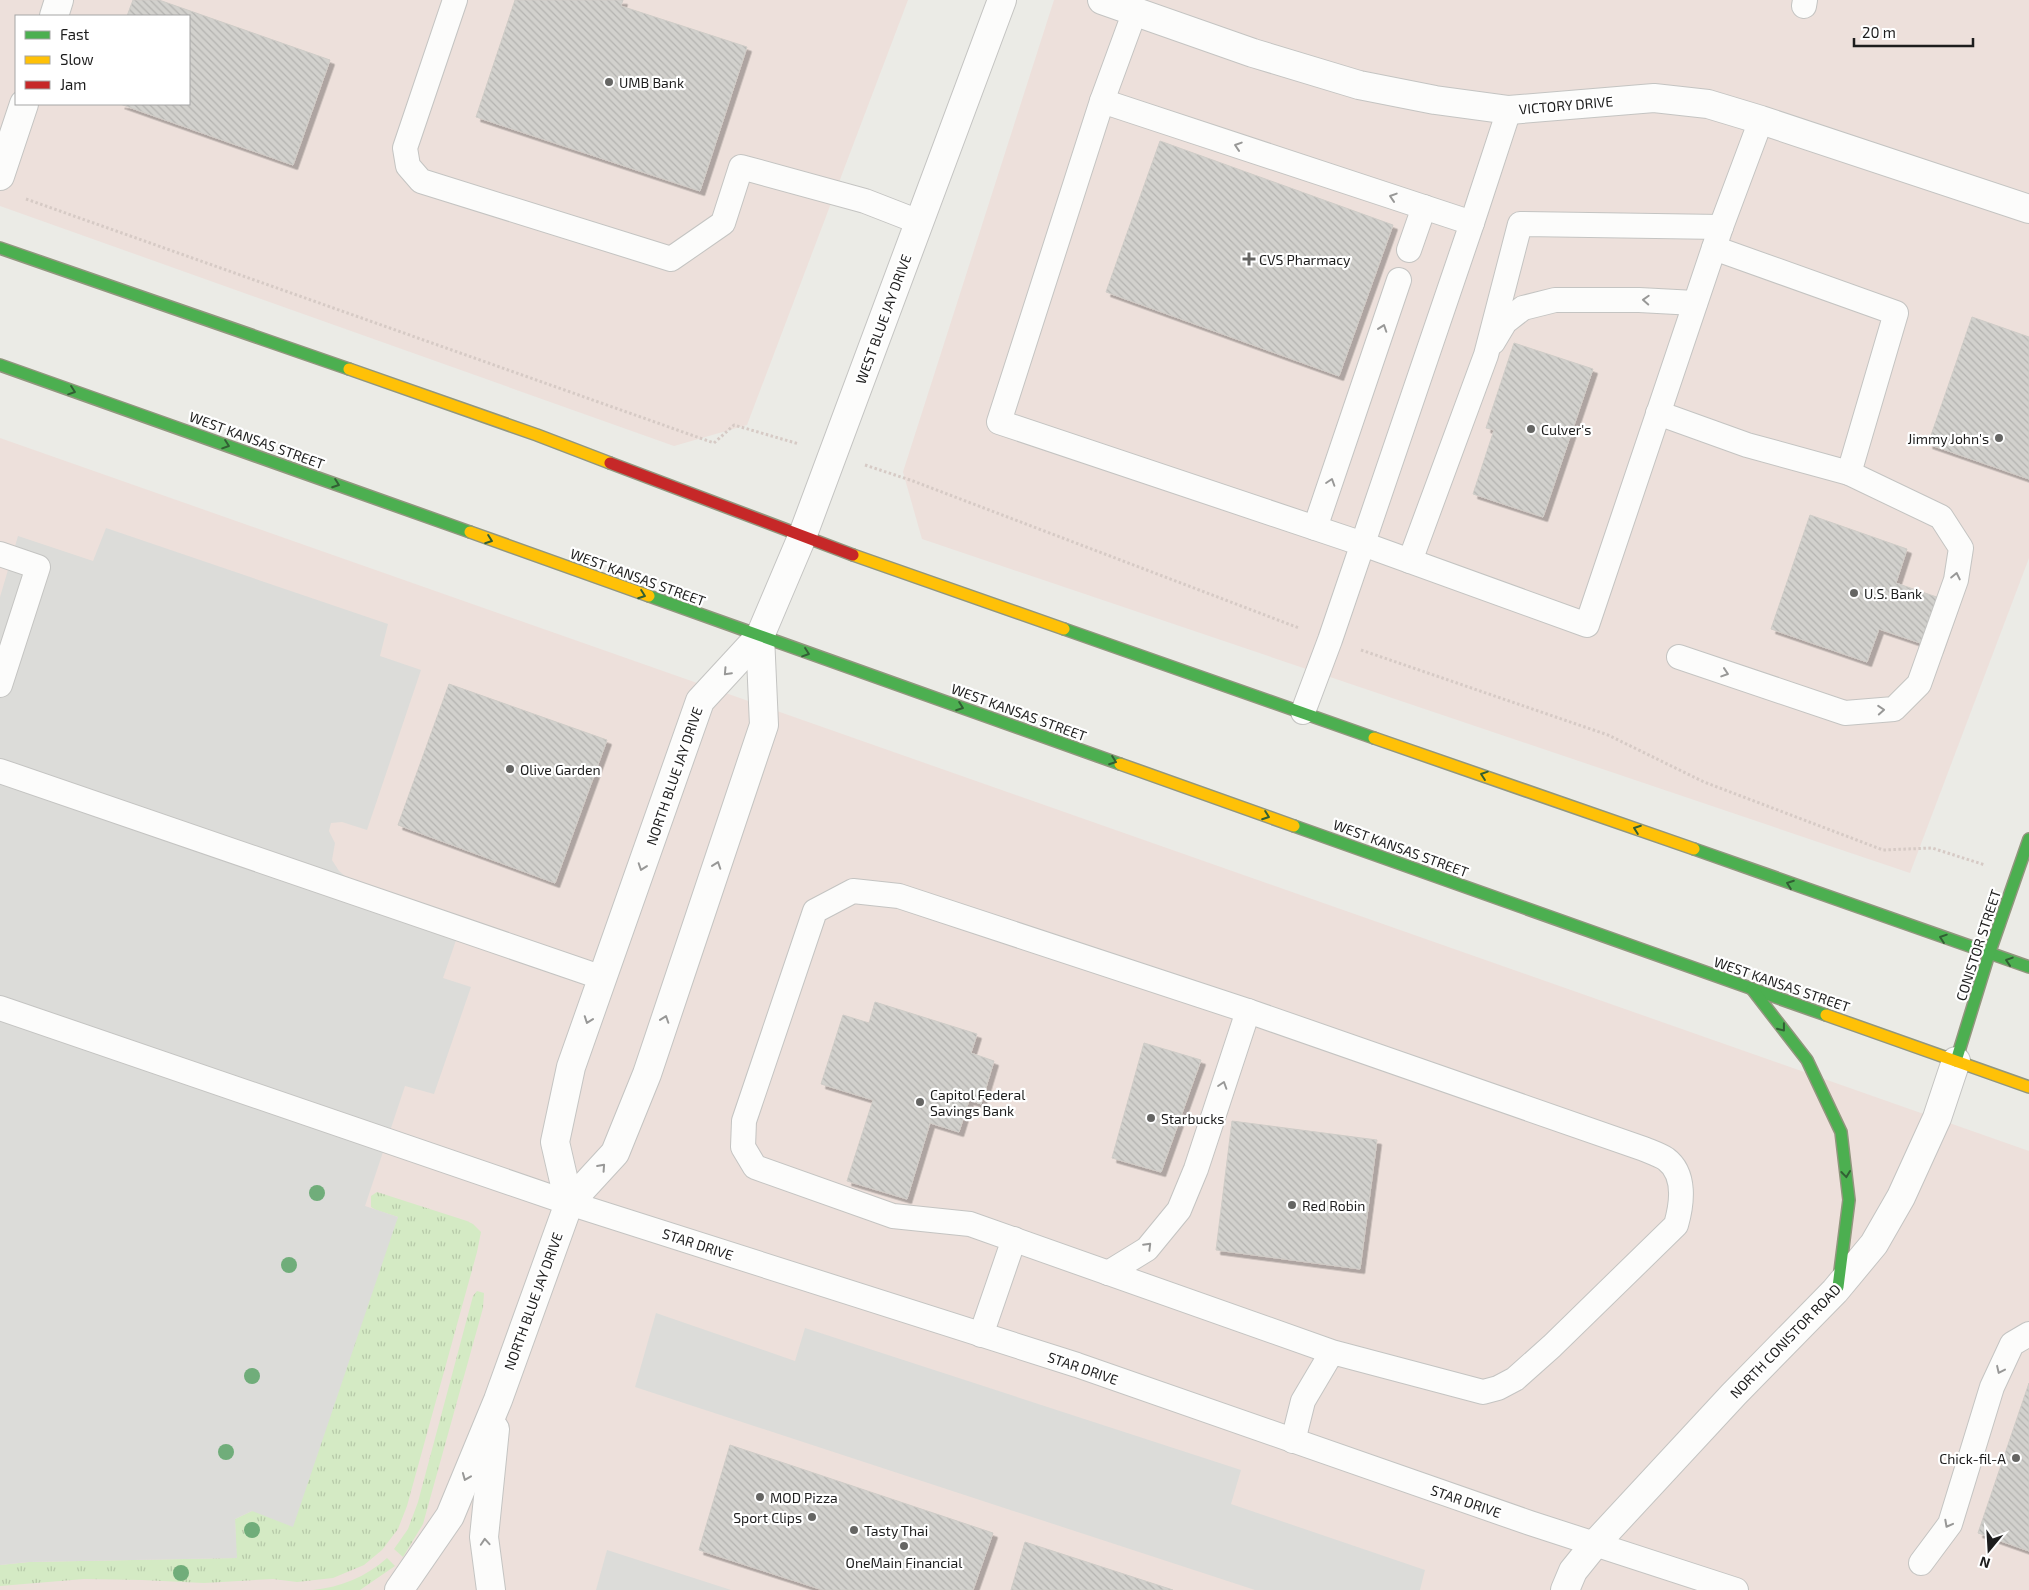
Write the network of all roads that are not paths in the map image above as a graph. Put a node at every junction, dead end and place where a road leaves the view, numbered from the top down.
1 (60, 0) edge
2 (455, 0) edge
3 (1002, 0) edge
4 (1102, 0) edge
5 (1135, 11) junction
6 (54, 15) edge
7 (1102, 101) junction
8 (24, 105) edge
9 (1508, 110) junction
10 (1761, 120) junction
11 (0, 176) edge
12 (1424, 207) junction
13 (2029, 209) edge
14 (919, 222) junction
15 (1472, 223) junction
16 (1717, 238) junction
17 (0, 248) edge
18 (1410, 250) dead end
19 (1399, 280) dead end
20 (1695, 303) junction
21 (1486, 355) junction
22 (0, 365) edge
23 (1658, 414) junction
24 (1849, 473) junction
25 (1315, 528) junction
26 (802, 537) junction
27 (1363, 544) junction
28 (0, 554) edge
29 (1410, 561) junction
30 (760, 636) junction
31 (1679, 658) dead end
32 (1, 676) edge
33 (1303, 712) junction
34 (0, 771) edge
35 (2029, 839) edge
36 (1989, 954) junction
37 (2029, 968) edge
38 (603, 978) junction
39 (1752, 989) junction
40 (0, 1008) edge
41 (1248, 1011) junction
42 (1956, 1061) junction
43 (2029, 1087) edge
44 (569, 1203) junction
45 (1014, 1240) junction
46 (1108, 1273) junction
47 (1838, 1287) junction
48 (2029, 1334) edge
49 (981, 1335) junction
50 (1332, 1352) junction
51 (498, 1400) junction
52 (1293, 1441) junction
53 (1594, 1545) junction
54 (1921, 1563) dead end
55 (399, 1590) edge
56 (491, 1590) edge
57 (1565, 1590) edge
58 (1736, 1590) edge

1 - 6 street
2 - 14 lane
3 - 14 street, WEST BLUE JAY DRIVE
4 - 5 street, VICTORY DRIVE
5 - 7 lane
5 - 9 street, VICTORY DRIVE
12 -> 7 lane
7 - 25 lane
8 - 11 street
9 - 10 street, VICTORY DRIVE
9 - 15 lane
10 - 13 street, VICTORY DRIVE
10 - 16 lane
12 - 15 lane
12 - 18 lane
14 - 26 street, WEST BLUE JAY DRIVE
15 - 27 lane
16 - 20 lane
16 - 21 lane
16 - 24 lane
17 - 26 main road
25 -> 19 lane
20 -> 21 lane
20 - 23 lane
21 - 29 lane
22 -> 30 main road, WEST KANSAS STREET
23 - 24 lane
23 - 29 lane
31 -> 24 lane
25 - 27 lane
26 - 30 street, WEST BLUE JAY DRIVE
26 - 33 main road
27 - 29 lane
27 - 33 lane
28 - 32 lane
30 -> 38 street, NORTH BLUE JAY DRIVE
30 -> 39 main road, WEST KANSAS STREET
44 -> 30 street, NORTH BLUE JAY DRIVE
36 -> 33 main road
34 - 38 lane
35 - 36 main road, CONISTOR STREET
37 -> 36 main road
36 - 42 main road, CONISTOR STREET
38 -> 44 street, NORTH BLUE JAY DRIVE
39 - 42 main road, WEST KANSAS STREET
39 -> 47 main road
40 - 44 lane, STAR DRIVE
41 - 45 lane
46 -> 41 lane
41 - 50 lane
42 - 43 main road, WEST KANSAS STREET
42 - 47 street, NORTH CONISTOR ROAD
44 - 49 lane, STAR DRIVE
44 - 51 street, NORTH BLUE JAY DRIVE
45 - 46 lane
45 - 49 lane
46 - 50 lane
47 - 53 street, NORTH CONISTOR ROAD
48 -> 54 lane
49 - 52 lane, STAR DRIVE
50 - 52 lane
51 -> 55 street, NORTH BLUE JAY DRIVE
56 -> 51 street, NORTH BLUE JAY DRIVE
52 - 53 lane, STAR DRIVE
53 - 57 street, NORTH CONISTOR ROAD
53 - 58 lane, STAR DRIVE

